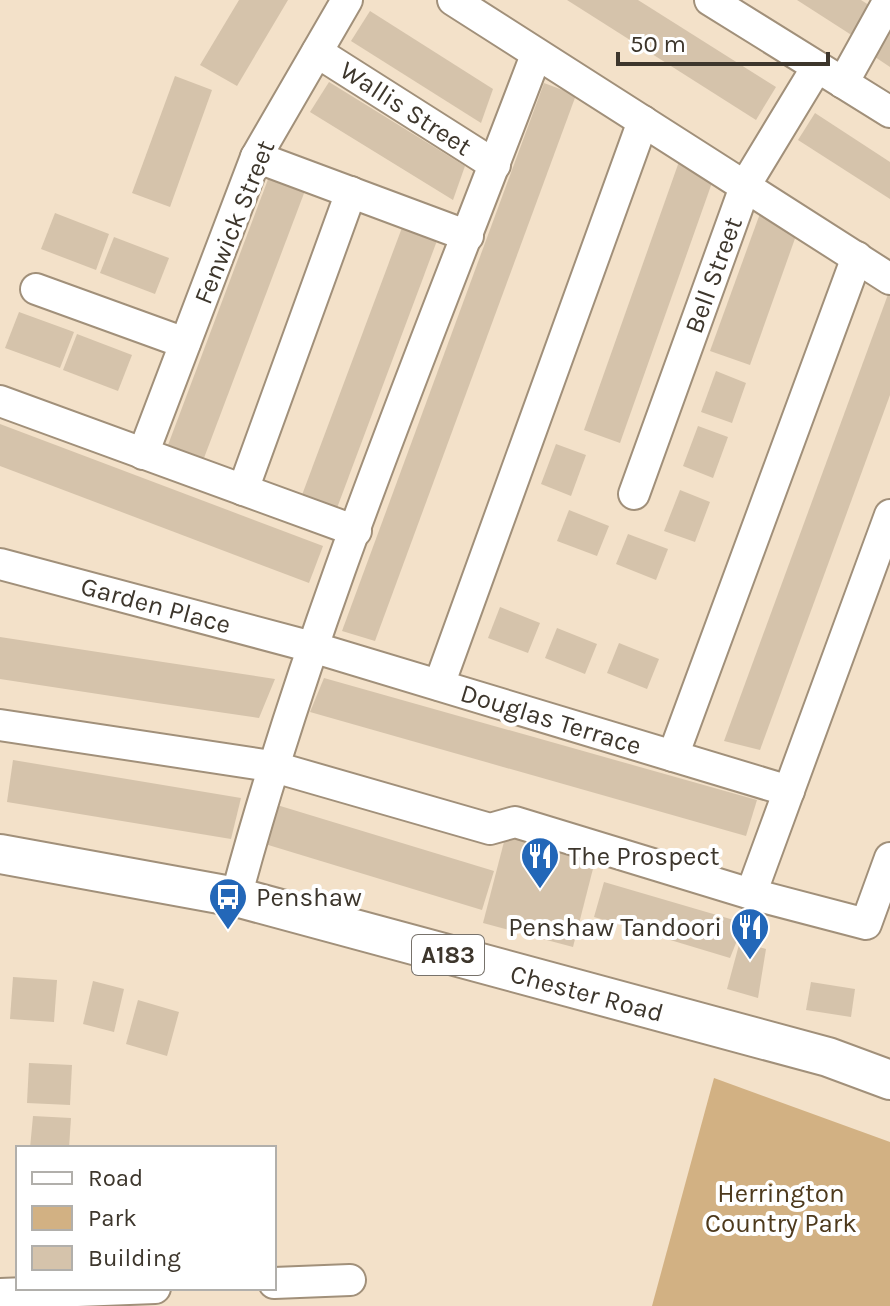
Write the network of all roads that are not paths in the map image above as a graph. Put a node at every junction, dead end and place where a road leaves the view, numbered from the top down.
1 (347, 0) edge
2 (453, 0) edge
3 (710, 0) edge
4 (889, 0) edge
5 (317, 52) junction
6 (536, 55) junction
7 (817, 67) junction
8 (843, 83) junction
9 (890, 112) edge
10 (643, 121) junction
11 (256, 157) junction
12 (495, 165) junction
13 (746, 184) junction
14 (351, 192) junction
15 (468, 236) junction
16 (857, 257) junction
17 (890, 279) edge
18 (36, 289) dead end
19 (185, 343) junction
20 (0, 401) edge
21 (143, 454) junction
22 (243, 490) junction
23 (634, 494) dead end
24 (890, 515) edge
25 (356, 531) junction
26 (0, 564) edge
27 (312, 647) junction
28 (439, 685) junction
29 (0, 725) edge
30 (673, 756) junction
31 (271, 766) junction
32 (789, 791) junction
33 (0, 854) edge
34 (890, 858) edge
35 (751, 894) junction
36 (236, 897) junction
37 (890, 1080) edge
38 (350, 1280) dead end
39 (276, 1283) edge
40 (102, 1290) edge
41 (0, 1294) edge

1 - 5 street, Fenwick Street
2 - 6 street
3 - 7 street
4 - 8 street
5 - 11 street, Fenwick Street
5 - 12 street, Wallis Street
6 - 10 street
6 - 12 street
7 - 8 street
7 - 13 street, Bell Street
8 - 9 street
10 - 13 street
10 - 28 street
11 - 14 street
11 - 19 street, Fenwick Street
12 - 15 street
13 - 16 street
13 - 23 street, Bell Street
14 - 15 street
14 - 22 street
15 - 25 street
16 - 17 street
16 - 30 street
18 - 19 street
19 - 21 street, Fenwick Street
20 - 21 street
21 - 22 street
22 - 25 street
24 - 32 street
25 - 27 street
26 - 27 street, Garden Place
27 - 28 street, Douglas Terrace
27 - 31 street
28 - 30 street, Douglas Terrace
29 - 31 street
30 - 32 street, Douglas Terrace
31 - 35 street
31 - 36 street
32 - 35 street
33 - 36 main road, Chester Road / A183
34 - 35 street
36 - 37 main road, Chester Road / A183
38 - 39 street
40 - 41 street

